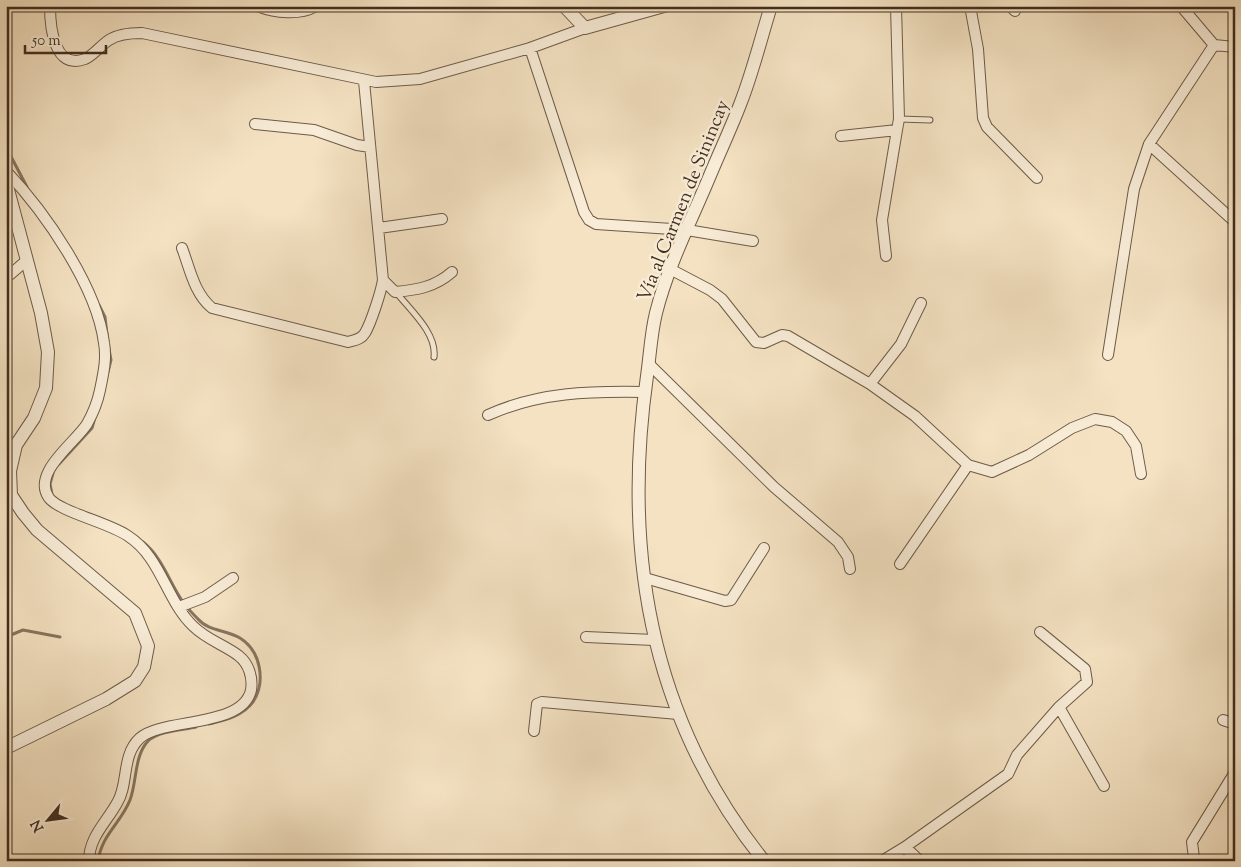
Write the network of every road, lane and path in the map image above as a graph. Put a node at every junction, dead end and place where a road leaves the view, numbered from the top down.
1 (50, 6) edge
2 (260, 6) edge
3 (314, 6) edge
4 (564, 6) edge
5 (664, 6) edge
6 (771, 6) edge
7 (896, 6) edge
8 (970, 6) edge
9 (1181, 6) edge
10 (585, 28) junction
11 (1214, 44) junction
12 (1235, 46) edge
13 (530, 48) junction
14 (364, 81) junction
15 (899, 119) junction
16 (930, 120) dead end
17 (255, 124) dead end
18 (897, 130) junction
19 (841, 136) dead end
20 (1149, 144) junction
21 (370, 147) junction
22 (6, 171) edge
23 (1037, 178) dead end
24 (6, 182) edge
25 (442, 219) dead end
26 (1235, 222) edge
27 (379, 228) junction
28 (687, 230) junction
29 (753, 241) dead end
30 (182, 248) dead end
31 (886, 256) dead end
32 (27, 260) junction
33 (670, 270) junction
34 (452, 272) dead end
35 (6, 278) edge
36 (383, 280) junction
37 (395, 292) junction
38 (921, 303) dead end
39 (1108, 355) dead end
40 (434, 357) dead end
41 (649, 364) junction
42 (870, 384) junction
43 (645, 392) junction
44 (488, 415) dead end
45 (968, 465) junction
46 (1142, 474) dead end
47 (764, 548) dead end
48 (900, 564) dead end
49 (850, 569) dead end
50 (233, 578) dead end
51 (645, 578) junction
52 (179, 607) junction
53 (1040, 632) dead end
54 (586, 637) dead end
55 (654, 640) junction
56 (1059, 707) junction
57 (678, 714) junction
58 (1223, 720) dead end
59 (1235, 724) edge
60 (534, 731) dead end
61 (6, 748) edge
62 (1235, 772) edge
63 (1104, 786) dead end
64 (905, 847) junction
65 (89, 861) edge
66 (764, 861) edge
67 (882, 861) edge
68 (920, 861) edge
69 (1196, 861) edge

1 - 14 street
2 - 3 street
4 - 10 street
5 - 10 street
6 - 28 street, Vía al Carmen de Sinincay
7 - 15 street
8 - 23 street
9 - 11 street
10 - 13 street
11 - 12 street
11 - 20 street
13 - 14 street
13 - 28 street
14 - 21 street
15 - 16 lane
15 - 18 street
17 - 21 street
18 - 19 street
18 - 31 street
20 - 26 street
20 - 39 street
21 - 27 street
22 - 52 street
24 - 32 street
25 - 27 street
27 - 36 street
28 - 29 street
28 - 33 street, Vía al Carmen de Sinincay
30 - 36 street
32 - 35 street
32 - 61 street
33 - 41 street, Vía al Carmen de Sinincay
33 - 42 street
34 - 37 street
36 - 37 street
37 - 40 lane
38 - 42 street
41 - 43 street, Vía al Carmen de Sinincay
41 - 49 street
42 - 45 street
43 - 44 street
43 - 51 street, Vía al Carmen de Sinincay
45 - 46 street
45 - 48 street
47 - 51 street
50 - 52 street
51 - 55 street, Vía al Carmen de Sinincay
52 - 65 street
53 - 56 street
54 - 55 street
55 - 57 street, Vía al Carmen de Sinincay
56 - 63 street
56 - 64 street
57 - 60 street
57 - 66 street, Vía al Carmen de Sinincay
58 - 59 street
62 - 69 street
64 - 67 street
64 - 68 street

